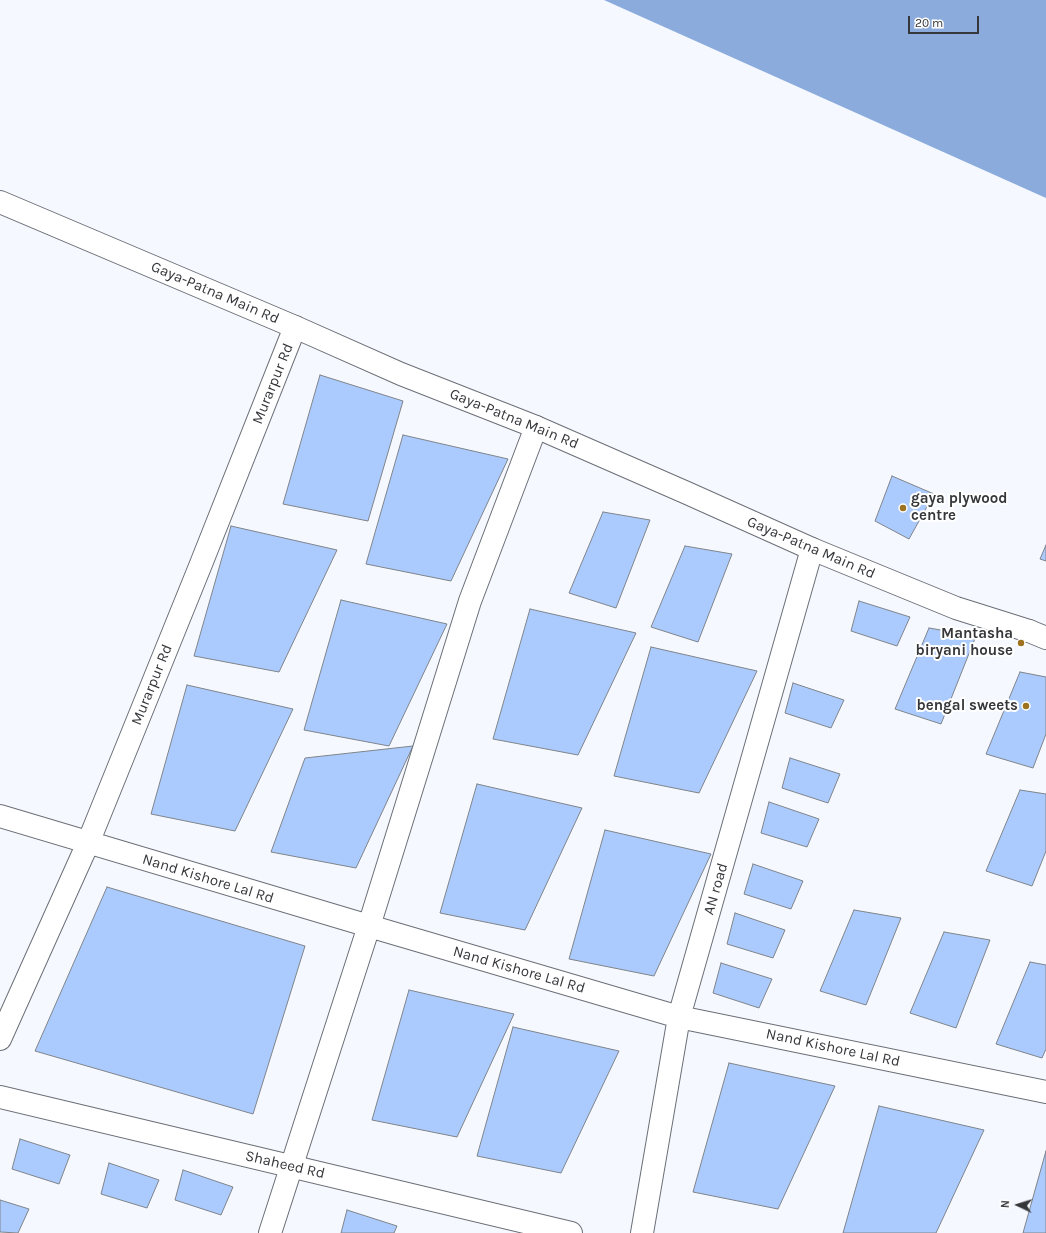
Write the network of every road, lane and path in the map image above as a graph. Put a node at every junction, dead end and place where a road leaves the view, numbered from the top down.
1 (0, 202) edge
2 (295, 327) junction
3 (536, 427) junction
4 (812, 549) junction
5 (1040, 633) edge
6 (0, 816) edge
7 (88, 843) junction
8 (369, 926) junction
9 (679, 1017) junction
10 (0, 1038) edge
11 (1046, 1092) edge
12 (0, 1097) edge
13 (293, 1166) junction
14 (270, 1233) edge
15 (571, 1233) edge
16 (642, 1233) edge

1 - 2 street, Gaya-Patna Main Rd
2 - 3 street, Gaya-Patna Main Rd
2 - 7 street, Murarpur Rd
3 - 4 street, Gaya-Patna Main Rd
3 - 8 street
4 - 5 street, Gaya-Patna Main Rd
4 - 9 street, AN road
6 - 7 street, Nand Kishore Lal Rd
7 - 8 street, Nand Kishore Lal Rd
7 - 10 street, Murarpur Rd
8 - 9 street, Nand Kishore Lal Rd
8 - 13 street
9 - 11 street, Nand Kishore Lal Rd
9 - 16 street, AN road
12 - 13 street, Shaheed Rd
13 - 14 street
13 - 15 street, Shaheed Rd

